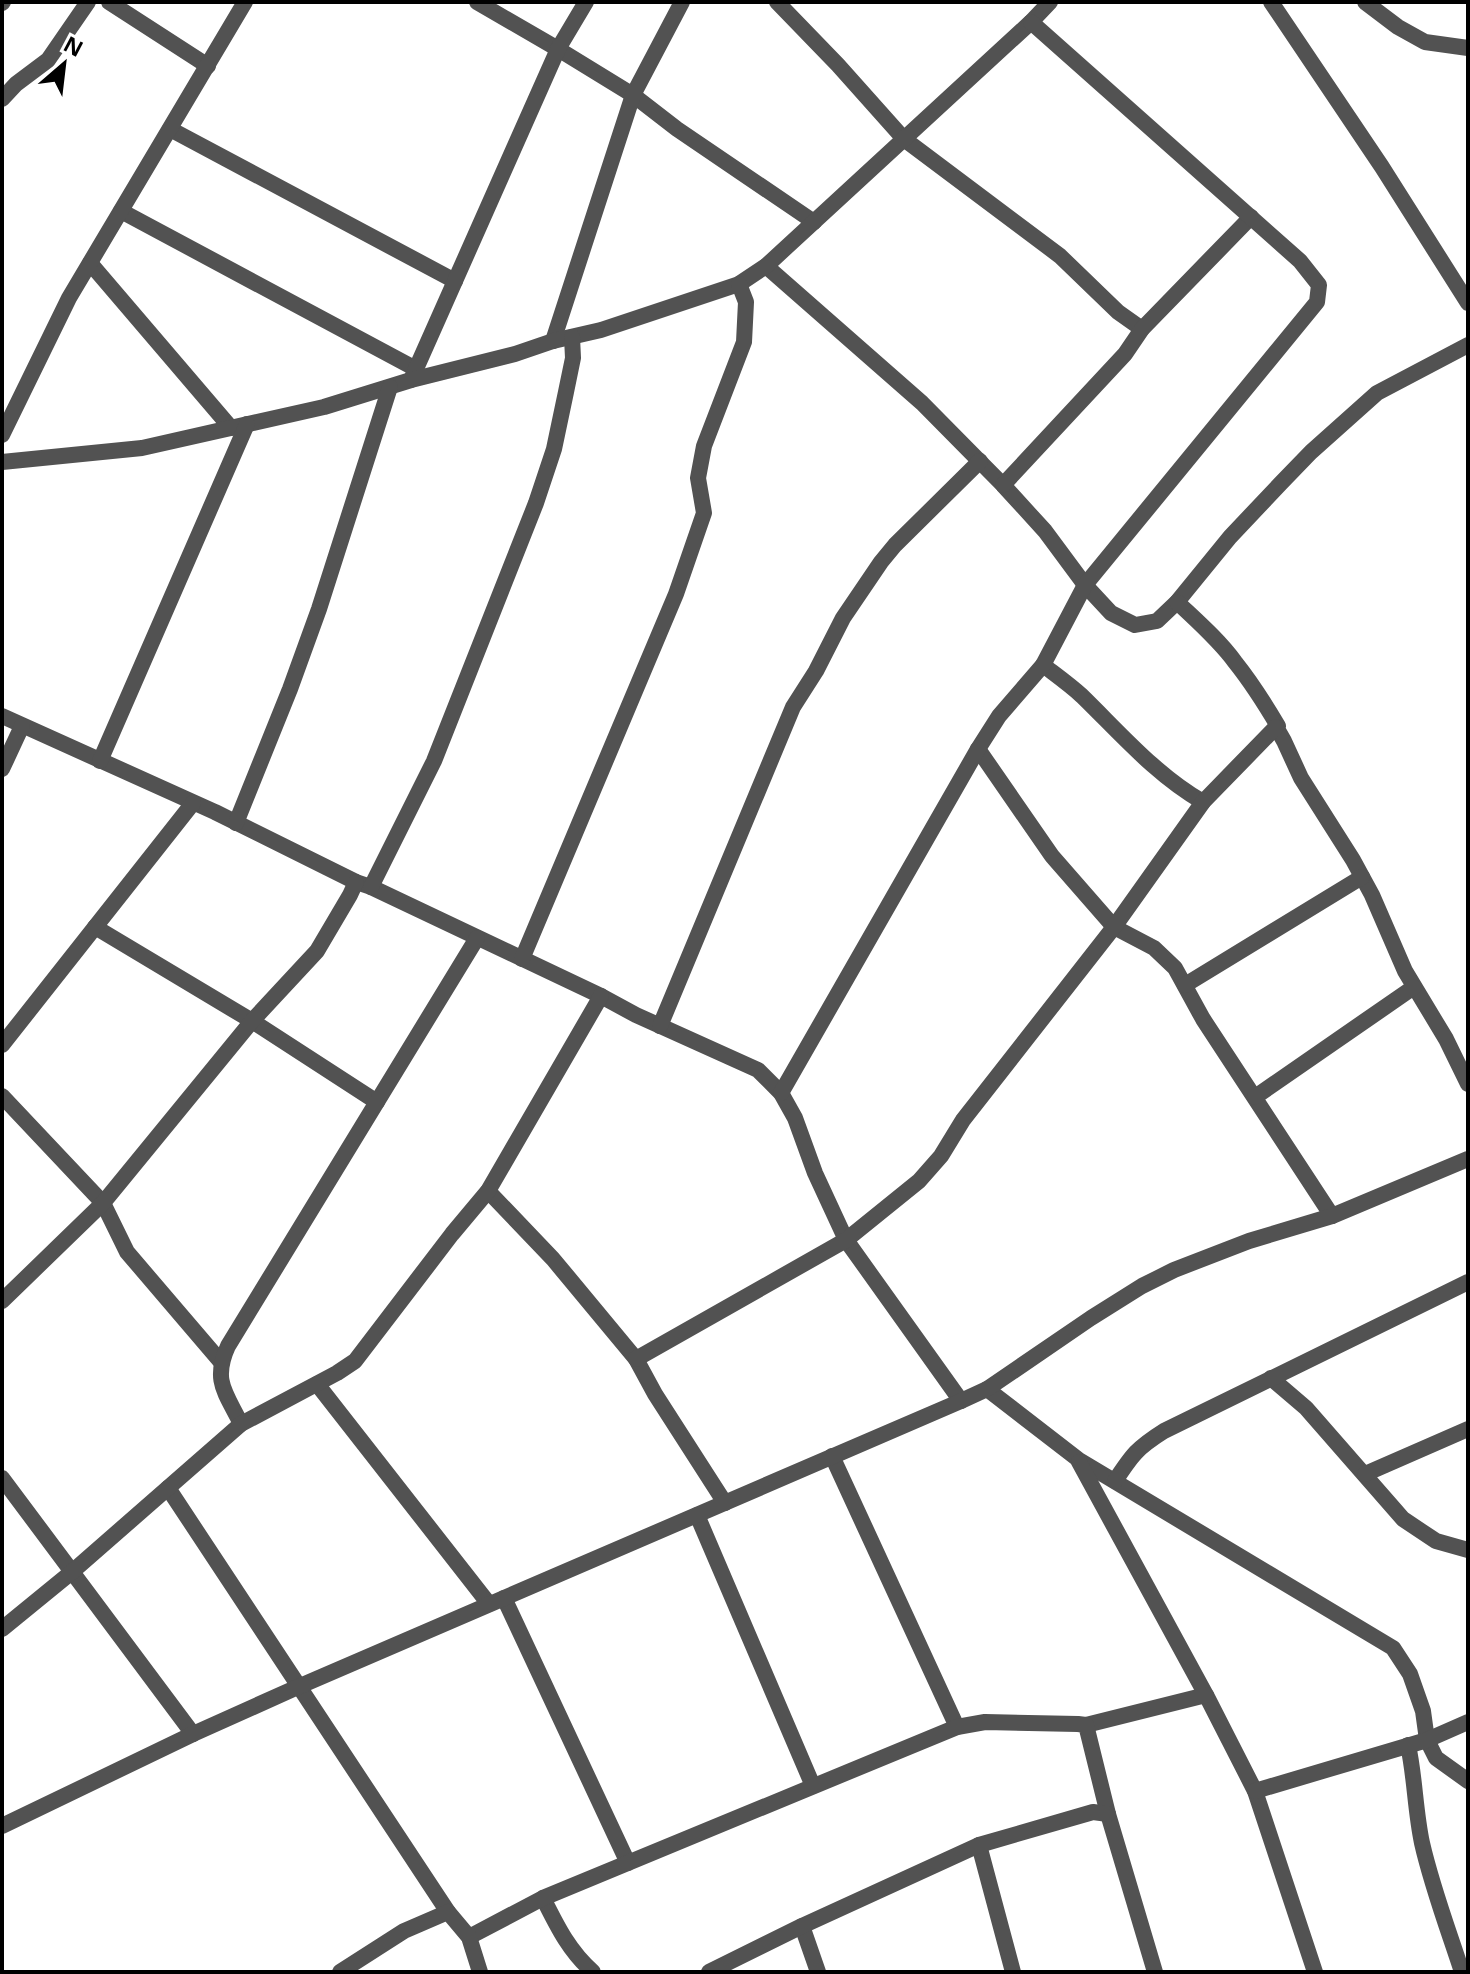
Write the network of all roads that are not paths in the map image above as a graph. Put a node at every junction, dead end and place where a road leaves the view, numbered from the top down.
1 (88, 2) edge
2 (109, 2) edge
3 (245, 2) edge
4 (477, 2) edge
5 (586, 2) edge
6 (682, 2) edge
7 (777, 2) edge
8 (1050, 2) edge
9 (1271, 2) edge
10 (1365, 2) edge
11 (1031, 22) junction
12 (1468, 48) edge
13 (558, 49) junction
14 (208, 66) junction
15 (633, 95) junction
16 (2, 99) edge
17 (170, 129) junction
18 (904, 139) junction
19 (121, 211) junction
20 (1251, 217) junction
21 (814, 222) junction
22 (90, 263) junction
23 (766, 266) junction
24 (455, 281) junction
25 (739, 284) junction
26 (1468, 303) edge
27 (1142, 329) junction
28 (572, 337) junction
29 (553, 341) junction
30 (1468, 345) edge
31 (414, 374) junction
32 (390, 387) junction
33 (239, 426) junction
34 (2, 435) edge
35 (980, 461) junction
36 (2, 462) edge
37 (1003, 485) junction
38 (1085, 585) junction
39 (1177, 602) junction
40 (1043, 665) junction
41 (2, 716) edge
42 (22, 726) junction
43 (1276, 727) junction
44 (978, 749) junction
45 (100, 761) junction
46 (2, 769) edge
47 (1203, 802) junction
48 (193, 803) junction
49 (236, 823) junction
50 (1362, 877) junction
51 (363, 884) junction
52 (95, 927) junction
53 (1114, 927) junction
54 (477, 938) junction
55 (522, 959) junction
56 (1185, 985) junction
57 (1414, 987) junction
58 (601, 996) junction
59 (252, 1021) junction
60 (660, 1026) junction
61 (2, 1045) edge
62 (1468, 1084) edge
63 (781, 1093) junction
64 (2, 1096) edge
65 (1255, 1097) junction
66 (377, 1102) junction
67 (1468, 1159) edge
68 (488, 1191) junction
69 (103, 1203) junction
70 (1332, 1216) junction
71 (846, 1240) junction
72 (1468, 1282) edge
73 (2, 1301) edge
74 (636, 1359) junction
75 (221, 1362) junction
76 (1271, 1378) junction
77 (317, 1384) junction
78 (987, 1389) junction
79 (961, 1401) junction
80 (241, 1424) junction
81 (1468, 1429) edge
82 (832, 1456) junction
83 (1079, 1460) junction
84 (1365, 1474) junction
85 (2, 1478) edge
86 (1115, 1481) junction
87 (168, 1488) junction
88 (725, 1503) junction
89 (697, 1515) junction
90 (1468, 1550) edge
91 (73, 1571) junction
92 (496, 1601) junction
93 (2, 1629) edge
94 (300, 1686) junction
95 (1206, 1695) junction
96 (1468, 1722) edge
97 (1086, 1725) junction
98 (957, 1727) junction
99 (193, 1734) junction
100 (1427, 1740) junction
101 (1408, 1745) junction
102 (1468, 1781) edge
103 (813, 1786) junction
104 (1255, 1791) junction
105 (1108, 1814) junction
106 (2, 1826) edge
107 (979, 1845) junction
108 (628, 1863) junction
109 (543, 1898) junction
110 (448, 1912) junction
111 (802, 1926) junction
112 (469, 1937) junction
113 (340, 1972) edge
114 (480, 1972) edge
115 (593, 1972) edge
116 (709, 1972) edge
117 (818, 1972) edge
118 (1013, 1972) edge
119 (1155, 1972) edge
120 (1315, 1972) edge
121 (1462, 1972) edge

1 - 16 street
2 - 14 street
3 - 14 street
4 - 13 street
5 - 13 street
6 - 15 street
7 - 18 street
8 - 11 street
9 - 26 street
10 - 12 street
11 - 18 street
11 - 20 street
13 - 15 street
13 - 24 street
14 - 17 street
15 - 21 street
15 - 29 street
17 - 19 street
17 - 24 street
18 - 21 street
18 - 27 street
19 - 22 street
19 - 31 street
20 - 27 street
20 - 38 street
21 - 23 street
22 - 33 street
22 - 34 street
23 - 25 street
23 - 35 street
24 - 31 street
25 - 28 street
25 - 55 street
27 - 37 street
28 - 29 street
28 - 51 street
29 - 31 street
30 - 39 street
31 - 32 street
32 - 33 street
32 - 49 street
33 - 36 street
33 - 45 street
35 - 37 street
35 - 60 street
37 - 38 street
38 - 39 street
38 - 40 street
39 - 43 street
40 - 44 street
40 - 47 street
41 - 42 street
42 - 45 street
42 - 46 street
43 - 47 street
43 - 50 street
44 - 53 street
44 - 63 street
45 - 48 street
47 - 53 street
48 - 49 street
48 - 52 street
49 - 51 street
50 - 56 street
50 - 57 street
51 - 54 street
51 - 59 street
52 - 59 street
52 - 61 street
53 - 56 street
53 - 71 street
54 - 55 street
54 - 66 street
55 - 58 street
56 - 65 street
57 - 62 street
57 - 65 street
58 - 60 street
58 - 68 street
59 - 66 street
59 - 69 street
60 - 63 street
63 - 71 street
64 - 69 street
65 - 70 street
66 - 75 street
67 - 70 street
68 - 74 street
68 - 77 street
69 - 73 street
69 - 75 street
70 - 78 street
71 - 74 street
71 - 79 street
72 - 76 street
74 - 88 street
75 - 80 street
76 - 84 street
76 - 86 street
77 - 80 street
77 - 92 street
78 - 79 street
78 - 83 street
79 - 82 street
80 - 87 street
81 - 84 street
82 - 88 street
82 - 98 street
83 - 86 street
83 - 95 street
84 - 90 street
85 - 91 street
86 - 100 street
87 - 91 street
87 - 94 street
88 - 89 street
89 - 92 street
89 - 103 street
91 - 93 street
91 - 99 street
92 - 94 street
92 - 108 street
94 - 99 street
94 - 110 street
95 - 97 street
95 - 104 street
96 - 100 street
97 - 98 street
97 - 105 street
98 - 103 street
99 - 106 street
100 - 101 street
100 - 102 street
101 - 104 street
101 - 121 street
103 - 108 street
104 - 120 street
105 - 107 street
105 - 119 street
107 - 111 street
107 - 118 street
108 - 109 street
109 - 112 street
109 - 115 street
110 - 112 street
110 - 113 street
111 - 116 street
111 - 117 street
112 - 114 street

